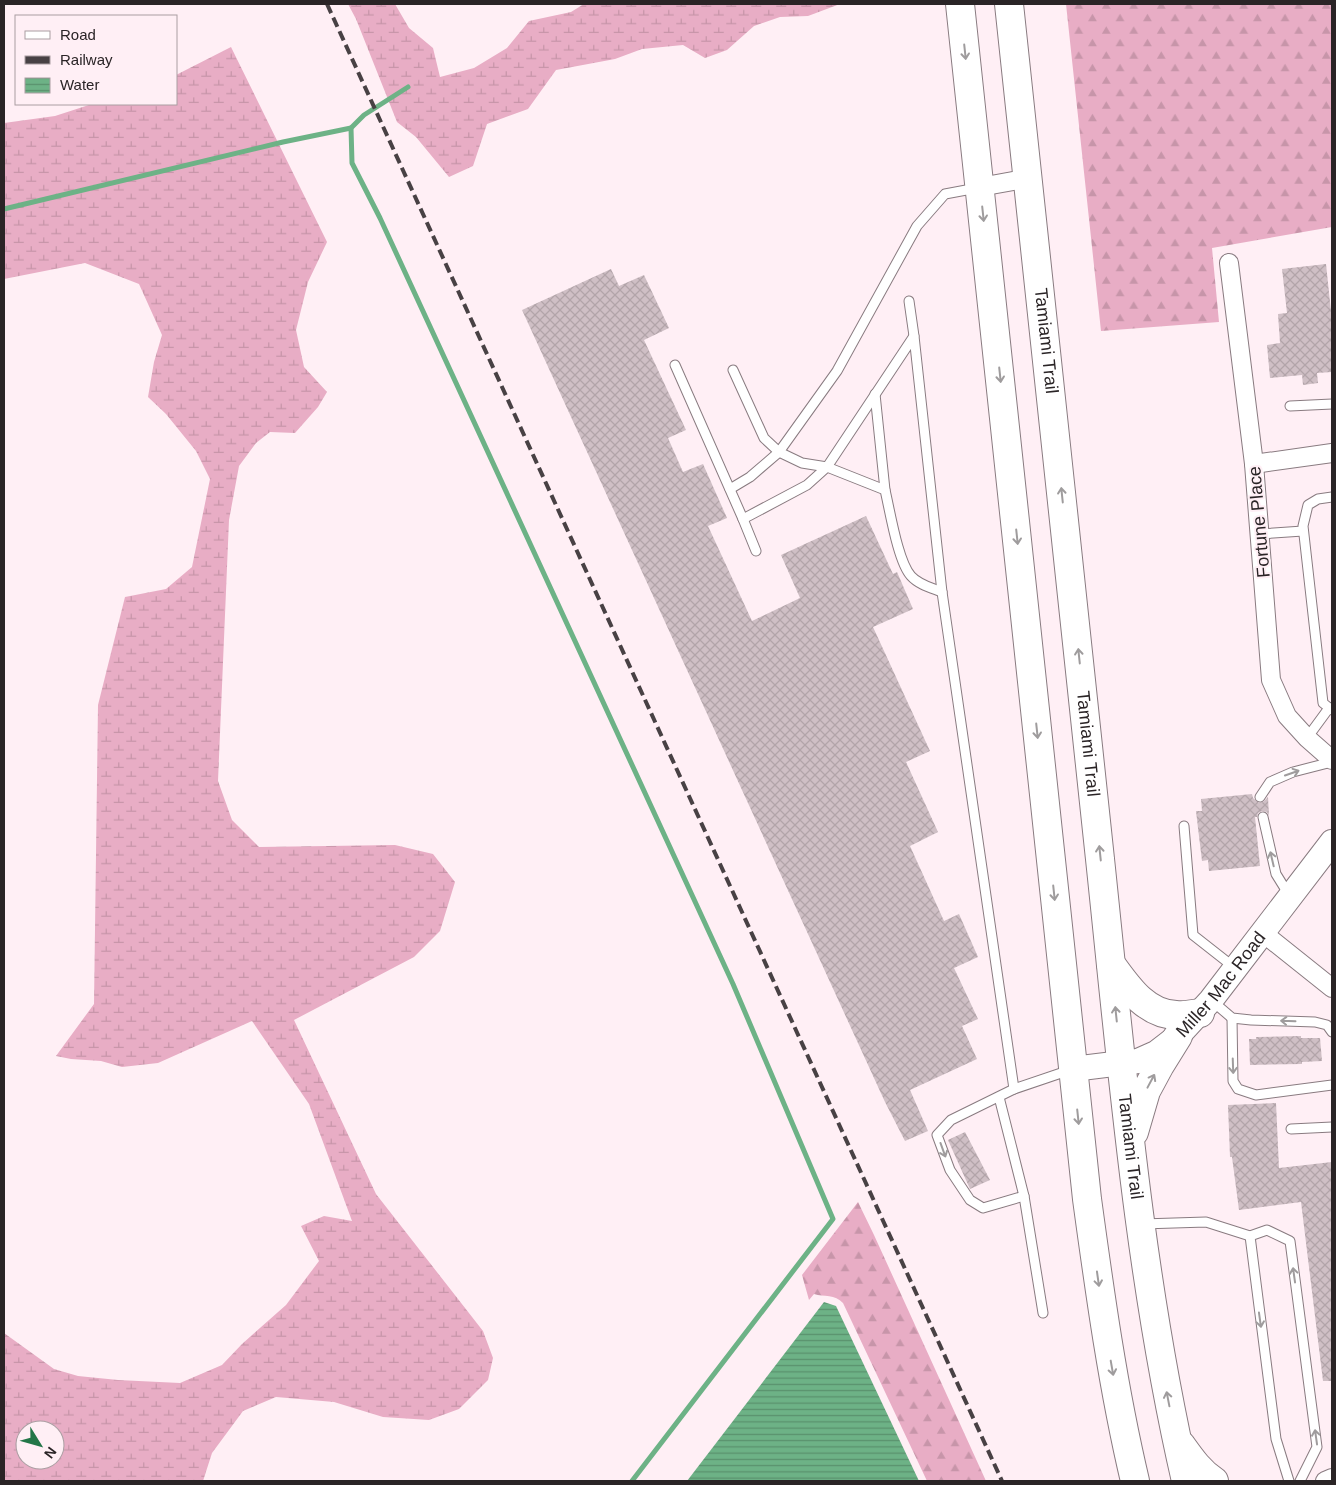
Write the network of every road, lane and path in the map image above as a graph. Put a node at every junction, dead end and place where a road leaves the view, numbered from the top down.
1 (960, 4) edge
2 (1009, 4) edge
3 (1030, 178) junction
4 (980, 187) junction
5 (1229, 263) dead end
6 (909, 301) dead end
7 (914, 336) junction
8 (675, 366) dead end
9 (733, 370) dead end
10 (875, 394) junction
11 (1332, 404) edge
12 (1290, 406) dead end
13 (778, 452) junction
14 (1332, 453) edge
15 (1254, 464) junction
16 (827, 467) junction
17 (730, 489) junction
18 (885, 490) junction
19 (1332, 498) edge
20 (743, 519) junction
21 (1303, 531) junction
22 (1260, 534) junction
23 (756, 551) dead end
24 (942, 592) junction
25 (1330, 709) edge
26 (1307, 738) junction
27 (1332, 761) edge
28 (1260, 797) dead end
29 (1263, 817) dead end
30 (1184, 826) dead end
31 (1332, 842) edge
32 (1290, 898) junction
33 (1263, 933) junction
34 (1111, 964) junction
35 (1236, 968) junction
36 (1332, 988) edge
37 (1206, 1006) junction
38 (1232, 1018) junction
39 (1332, 1032) edge
40 (1178, 1036) junction
41 (1122, 1063) junction
42 (1073, 1069) junction
43 (1332, 1085) edge
44 (1014, 1088) junction
45 (998, 1097) junction
46 (1332, 1127) edge
47 (1291, 1129) dead end
48 (1130, 1143) junction
49 (1024, 1196) junction
50 (1140, 1224) junction
51 (1250, 1236) junction
52 (1043, 1313) dead end
53 (1175, 1436) junction
54 (1332, 1478) edge
55 (1135, 1481) edge
56 (1186, 1481) edge
57 (1214, 1481) edge
58 (1289, 1481) edge
59 (1300, 1481) edge
60 (1325, 1481) edge

1 -> 4 main road
2 - 3 main road, Tamiami Trail
3 - 4 street
34 -> 3 main road, Tamiami Trail
4 - 13 lane
4 -> 42 main road
5 - 15 street, Fortune Place
6 - 7 lane
7 - 10 lane
7 - 24 lane
8 - 17 lane
9 - 13 lane
10 - 16 lane
10 - 18 lane
11 - 12 lane
13 - 16 lane
13 - 17 lane
14 - 15 street
15 - 22 street, Fortune Place
16 - 18 lane
16 - 20 lane
17 - 20 lane
18 - 24 lane
19 - 21 lane
20 - 23 lane
21 - 22 lane
21 - 25 lane
22 - 26 street, Fortune Place
24 - 44 lane
25 - 26 lane
26 - 27 street, Fortune Place
28 -> 27 lane
32 -> 29 lane
30 - 35 lane
31 - 32 street, Miller Mac Road
32 - 33 street, Miller Mac Road
33 - 35 street, Miller Mac Road
33 - 36 street
34 - 37 main road
41 -> 34 main road, Tamiami Trail
35 - 37 street, Miller Mac Road
37 - 38 lane
37 - 40 street, Miller Mac Road
39 -> 38 lane
38 -> 43 lane
40 - 41 street, Miller Mac Road
48 -> 40 main road
41 - 42 street, Miller Mac Road
41 - 48 main road, Tamiami Trail
42 - 44 lane
42 -> 55 main road
44 - 45 lane
45 - 49 lane
45 -> 49 lane
46 - 47 lane
48 - 50 main road, Tamiami Trail
49 - 52 lane
50 - 51 lane
53 -> 50 main road, Tamiami Trail
51 -> 58 lane
59 -> 51 lane
53 - 56 main road, Tamiami Trail
53 - 57 main road
54 - 60 street

